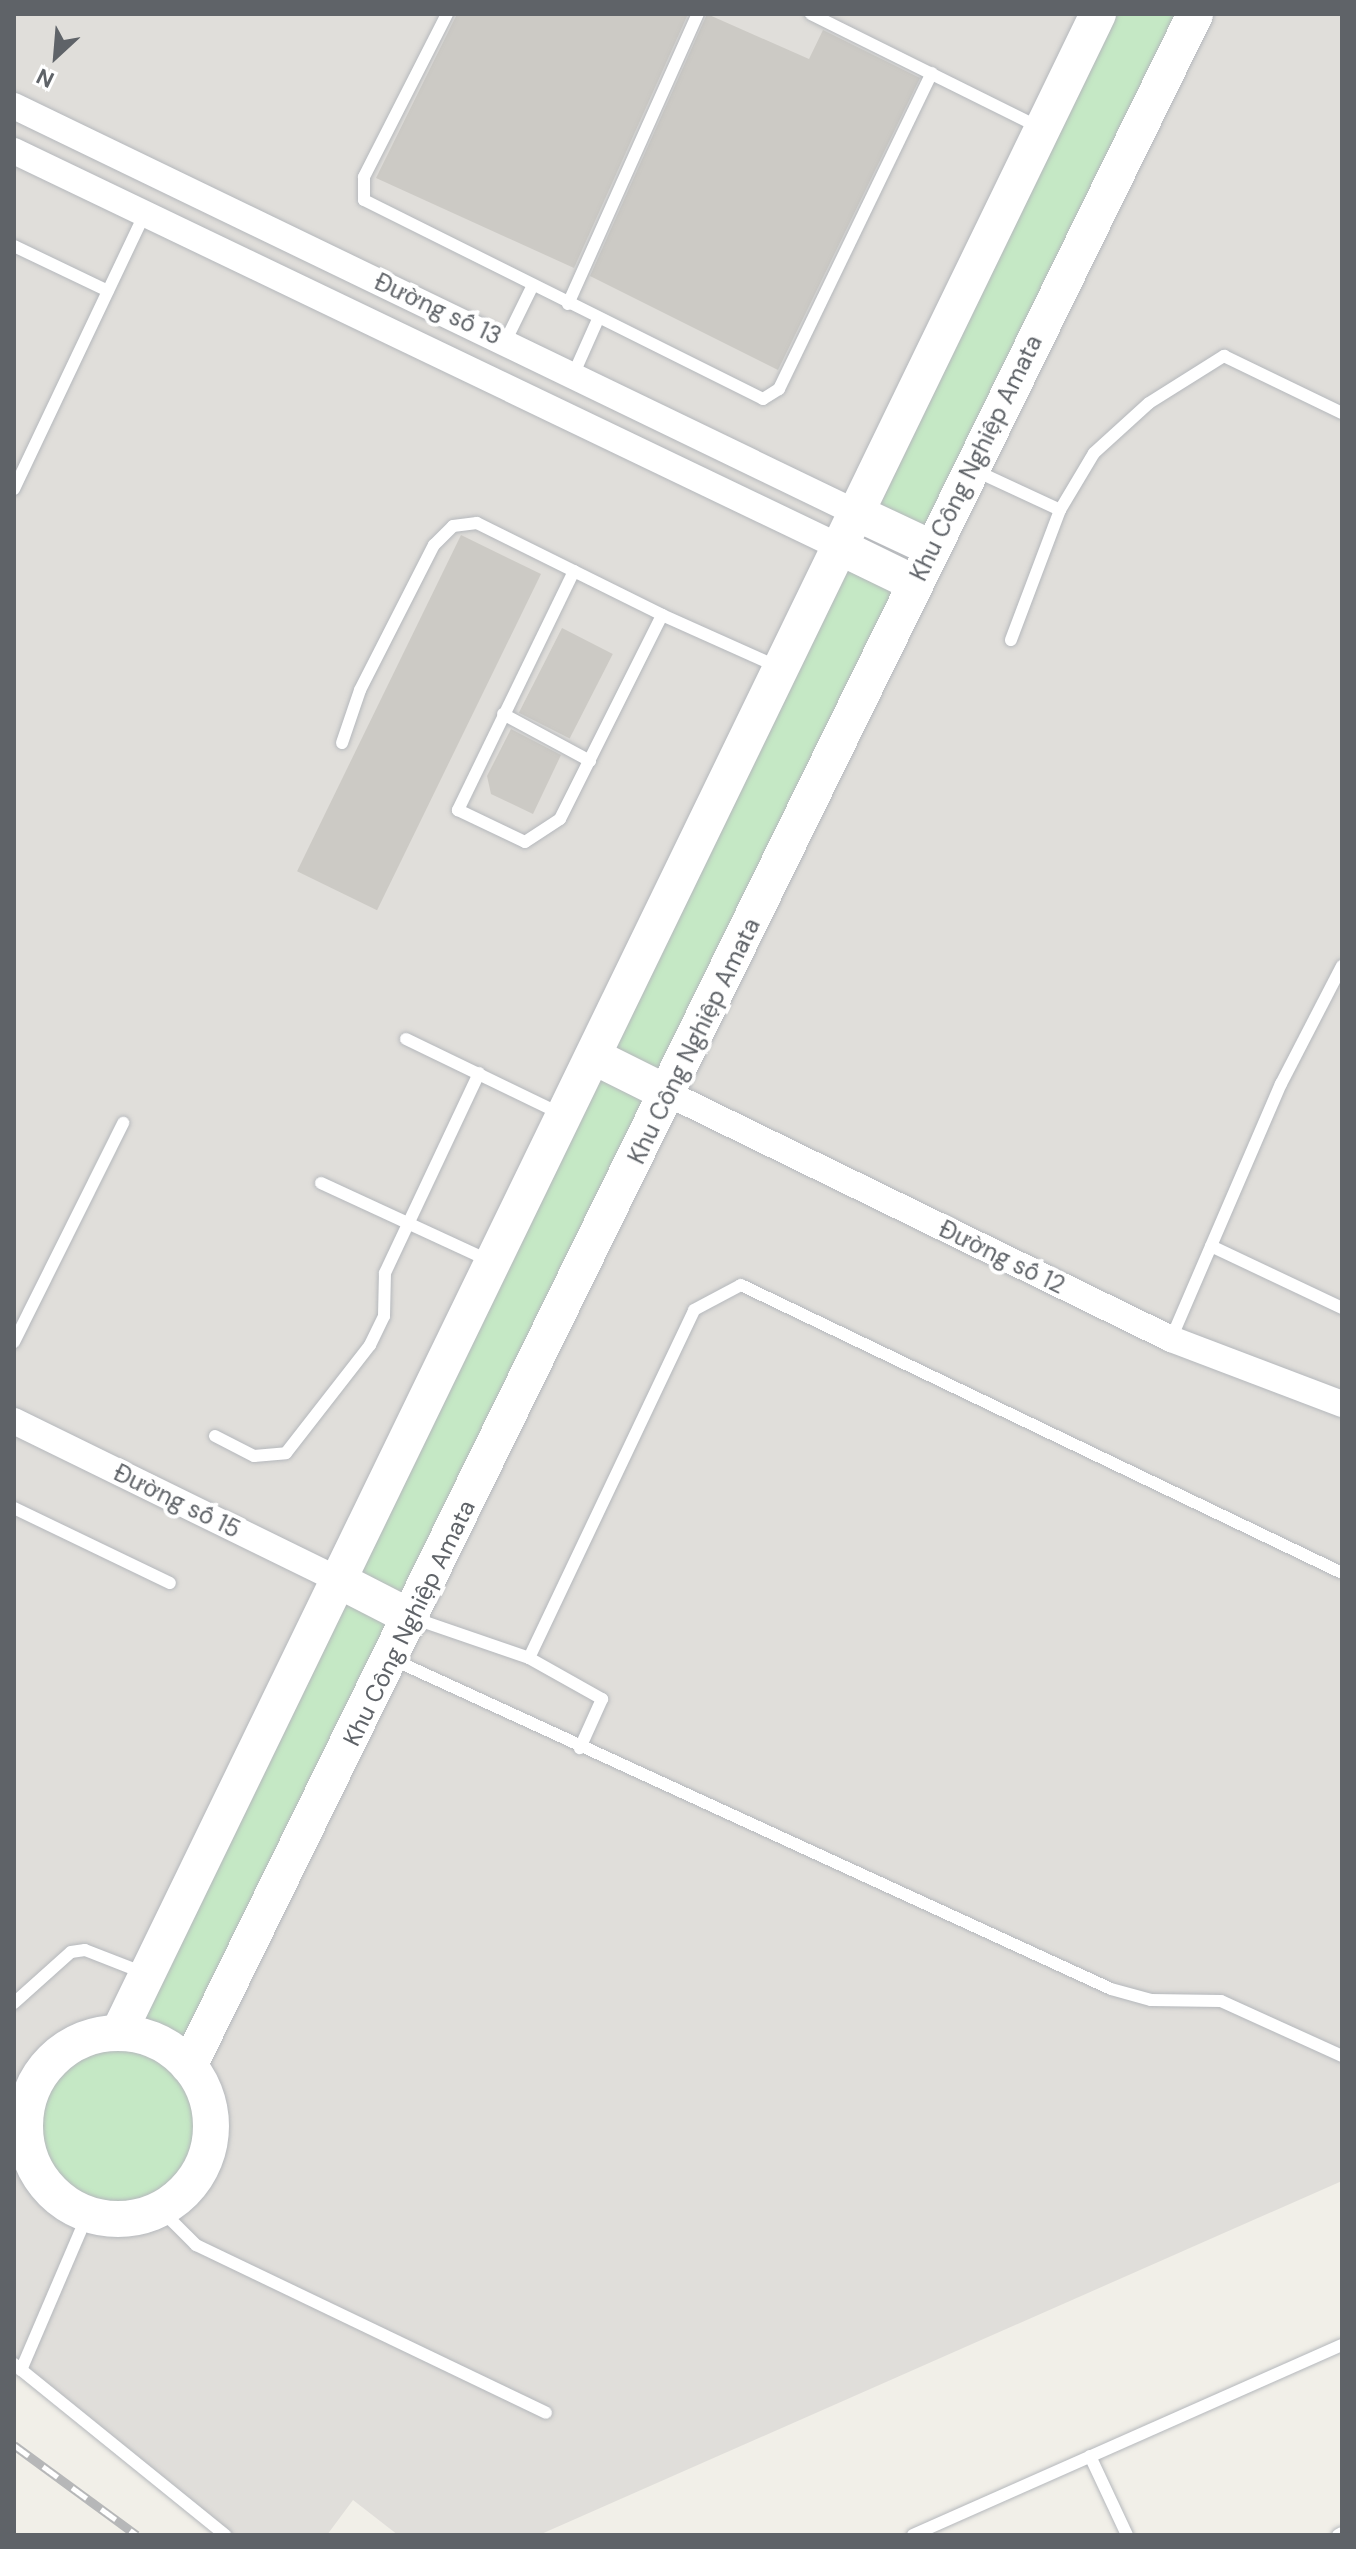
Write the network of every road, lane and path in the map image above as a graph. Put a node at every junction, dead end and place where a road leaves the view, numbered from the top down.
1 (447, 14) edge
2 (698, 14) edge
3 (811, 14) edge
4 (1098, 14) edge
5 (1195, 14) edge
6 (932, 73) junction
7 (14, 106) edge
8 (1042, 129) junction
9 (14, 151) edge
10 (162, 178) junction
11 (144, 215) junction
12 (14, 246) edge
13 (532, 287) junction
14 (108, 291) junction
15 (568, 304) junction
16 (598, 319) junction
17 (506, 340) junction
18 (574, 373) junction
19 (1342, 413) edge
20 (971, 469) junction
21 (14, 489) edge
22 (1060, 510) junction
23 (861, 515) junction
24 (931, 548) junction
25 (844, 549) junction
26 (574, 571) junction
27 (914, 583) junction
28 (662, 615) junction
29 (1011, 640) dead end
30 (783, 669) junction
31 (503, 714) junction
32 (342, 743) dead end
33 (590, 761) junction
34 (1342, 966) edge
35 (406, 1039) dead end
36 (595, 1057) junction
37 (479, 1073) junction
38 (669, 1094) junction
39 (566, 1116) junction
40 (123, 1123) dead end
41 (321, 1183) dead end
42 (406, 1222) junction
43 (1211, 1246) junction
44 (493, 1262) junction
45 (1342, 1308) edge
46 (1171, 1339) junction
47 (15, 1340) edge
48 (1342, 1404) edge
49 (14, 1421) edge
50 (215, 1436) dead end
51 (14, 1508) edge
52 (1342, 1573) edge
53 (340, 1581) junction
54 (170, 1583) dead end
55 (412, 1618) junction
56 (529, 1658) junction
57 (392, 1659) junction
58 (580, 1748) junction
59 (147, 1974) junction
60 (14, 2003) edge
61 (119, 2032) junction
62 (1342, 2056) edge
63 (189, 2066) junction
64 (160, 2209) junction
65 (88, 2214) junction
66 (1342, 2345) edge
67 (17, 2367) edge
68 (546, 2413) dead end
69 (1090, 2456) junction
70 (938, 2530) edge
71 (225, 2535) edge
72 (913, 2535) edge
73 (1127, 2535) edge

1 - 13 lane
2 - 15 lane
3 - 6 lane
4 - 8 street
5 - 20 street, Khu Công Nghiệp Amata
6 - 8 lane
6 - 16 lane
7 - 10 street, Đường số 13
8 - 23 street
9 - 11 street, Đường số 13
10 - 11 street
10 - 17 street, Đường số 13
11 - 14 lane
11 - 25 street, Đường số 13
12 - 14 lane
13 - 15 lane
13 - 17 lane
14 - 21 lane
15 - 16 lane
16 - 18 lane
17 - 18 street, Đường số 13
18 - 23 street, Đường số 13
19 - 22 lane
20 - 22 lane
20 - 24 street, Khu Công Nghiệp Amata
22 - 29 lane
23 - 24 street
23 - 25 street
24 - 27 street, Khu Công Nghiệp Amata
25 - 27 street
25 - 30 street
26 - 28 lane
26 - 31 lane
26 - 32 lane
27 - 38 street, Khu Công Nghiệp Amata
28 - 30 lane
28 - 33 lane
30 - 36 street
31 - 33 lane
31 - 33 lane
34 - 43 lane
35 - 37 lane
36 - 38 street
36 - 39 street
37 - 39 lane
37 - 42 lane
38 - 46 street, Đường số 12
38 - 55 street, Khu Công Nghiệp Amata
39 - 44 street
40 - 47 lane
41 - 42 lane
42 - 44 lane
42 - 50 lane
43 - 45 lane
43 - 46 lane
44 - 53 street
46 - 48 street, Đường số 12
49 - 53 street, Đường số 15
51 - 54 lane
52 - 56 lane
53 - 55 street
53 - 59 street
55 - 56 lane
55 - 57 street, Khu Công Nghiệp Amata
56 - 58 lane
57 - 58 lane
57 - 63 street, Khu Công Nghiệp Amata
58 - 62 lane
59 - 60 lane
59 - 61 street
61 - 63 street
61 - 65 street
63 - 64 street
64 - 65 street
64 - 68 lane
65 - 67 lane
66 - 69 lane
67 - 71 lane
69 - 70 lane
69 - 73 lane
70 - 72 lane

